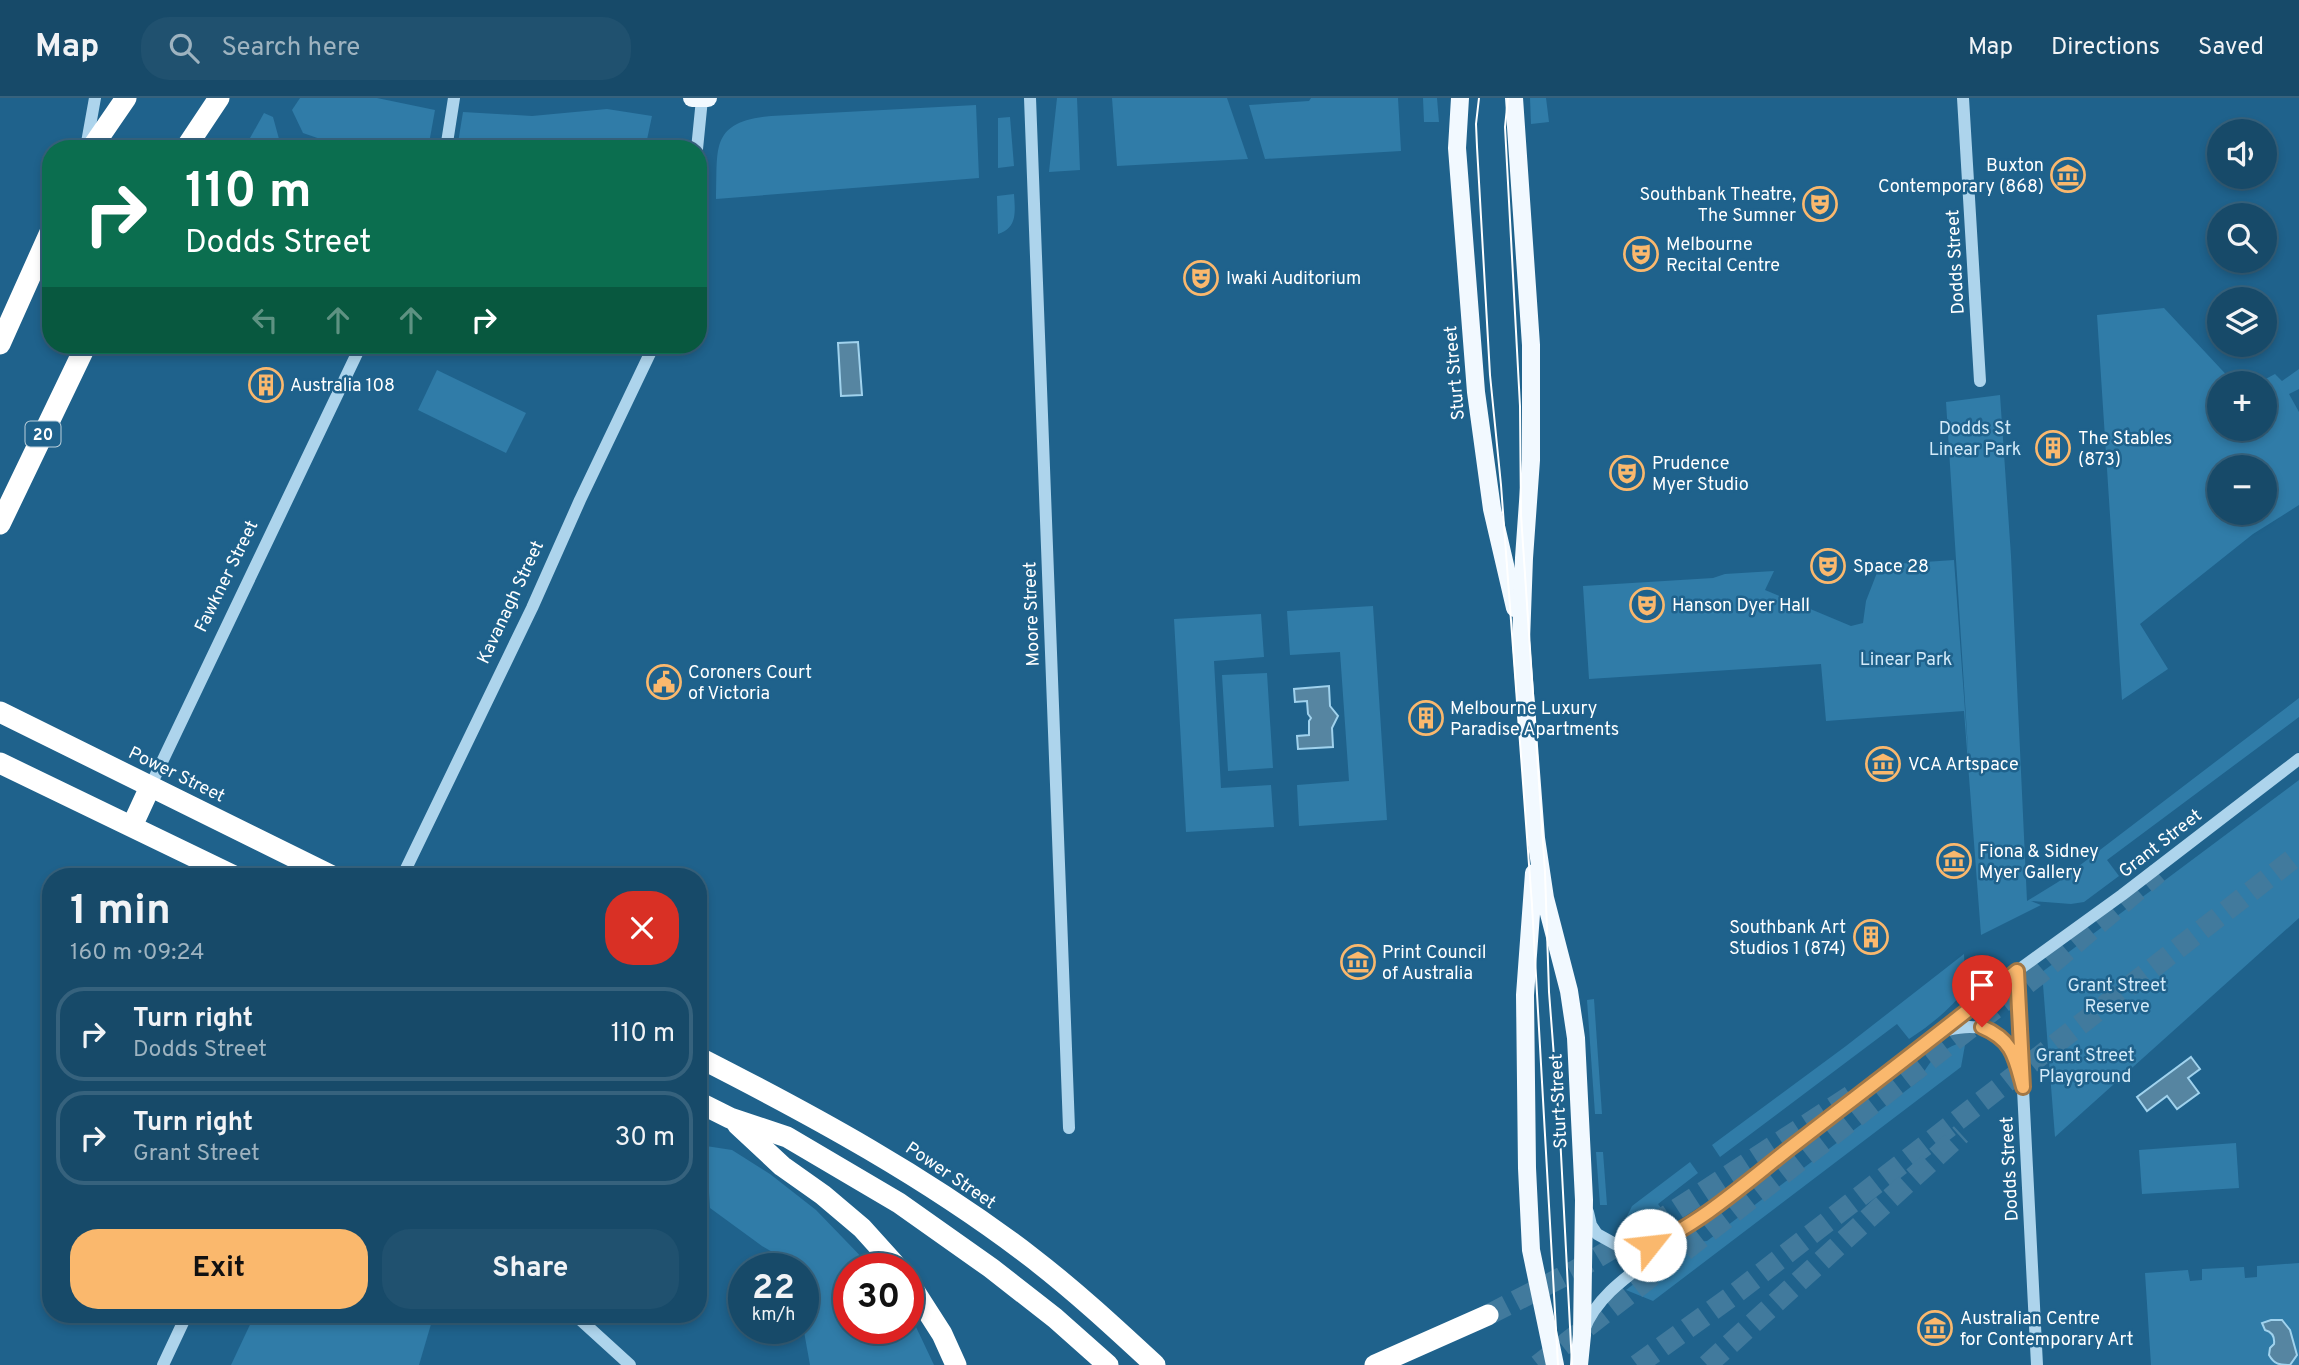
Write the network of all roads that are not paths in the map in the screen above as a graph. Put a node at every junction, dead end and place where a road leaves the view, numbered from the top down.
1 (94, 98) edge
2 (126, 98) edge
3 (219, 98) edge
4 (454, 98) edge
5 (692, 98) edge
6 (702, 98) edge
7 (708, 98) edge
8 (1030, 98) edge
9 (1460, 98) edge
10 (1516, 98) edge
11 (1963, 98) edge
12 (89, 140) edge
13 (95, 140) edge
14 (191, 140) edge
15 (447, 140) edge
16 (698, 140) edge
17 (42, 250) edge
18 (0, 344) edge
19 (82, 354) edge
20 (357, 354) edge
21 (650, 354) edge
22 (1980, 381) dead end
23 (0, 524) edge
24 (1521, 641) junction
25 (0, 712) edge
26 (2299, 759) edge
27 (0, 763) edge
28 (150, 787) junction
29 (132, 826) junction
30 (1536, 838) junction
31 (218, 868) edge
32 (316, 868) edge
33 (406, 868) edge
34 (2017, 971) junction
35 (1943, 1031) junction
36 (707, 1062) edge
37 (2023, 1087) junction
38 (707, 1106) edge
39 (730, 1118) junction
40 (1069, 1128) dead end
41 (1584, 1200) junction
42 (1714, 1206) junction
43 (885, 1253) edge
44 (924, 1306) edge
45 (1488, 1315) tunnel mouth
46 (183, 1323) edge
47 (584, 1323) edge
48 (1582, 1335) junction
49 (163, 1365) edge
50 (630, 1365) edge
51 (956, 1365) edge
52 (1108, 1365) edge
53 (1155, 1365) edge
54 (1375, 1365) edge
55 (1555, 1365) edge
56 (1579, 1365) edge
57 (2036, 1365) edge

1 - 12 street
2 - 13 highway
3 - 14 highway
4 - 15 street
5 - 6 main road
6 - 7 main road
6 - 16 street
8 - 40 street, Moore Street
9 - 24 main road, Sturt Street
10 - 24 main road, Sturt Street
11 - 22 street, Dodds Street
17 - 18 highway
19 - 23 highway, 20
20 - 28 street, Fawkner Street
21 - 33 street, Kavanagh Street
24 - 30 main road, Sturt Street
25 - 28 highway, Power Street
26 - 34 street, Grant Street
27 - 29 highway
28 - 29 highway, Fawkner Street
28 - 32 highway, Power Street
29 - 31 highway
30 - 41 main road, Sturt Street
30 - 55 main road, Sturt Street
34 - 35 street, Grant Street
34 - 37 street, Dodds Street
35 - 37 street
35 - 42 street, Grant Street
36 - 53 highway, Power Street
37 - 57 street, Dodds Street
38 - 39 highway
39 - 43 highway
39 - 52 highway
41 - 42 street, Grant Street
41 - 48 main road, Sturt Street
42 - 48 street, Grant Street
44 - 51 highway
45 - 54 highway
46 - 49 street
47 - 50 street
48 - 56 main road, Sturt Street

